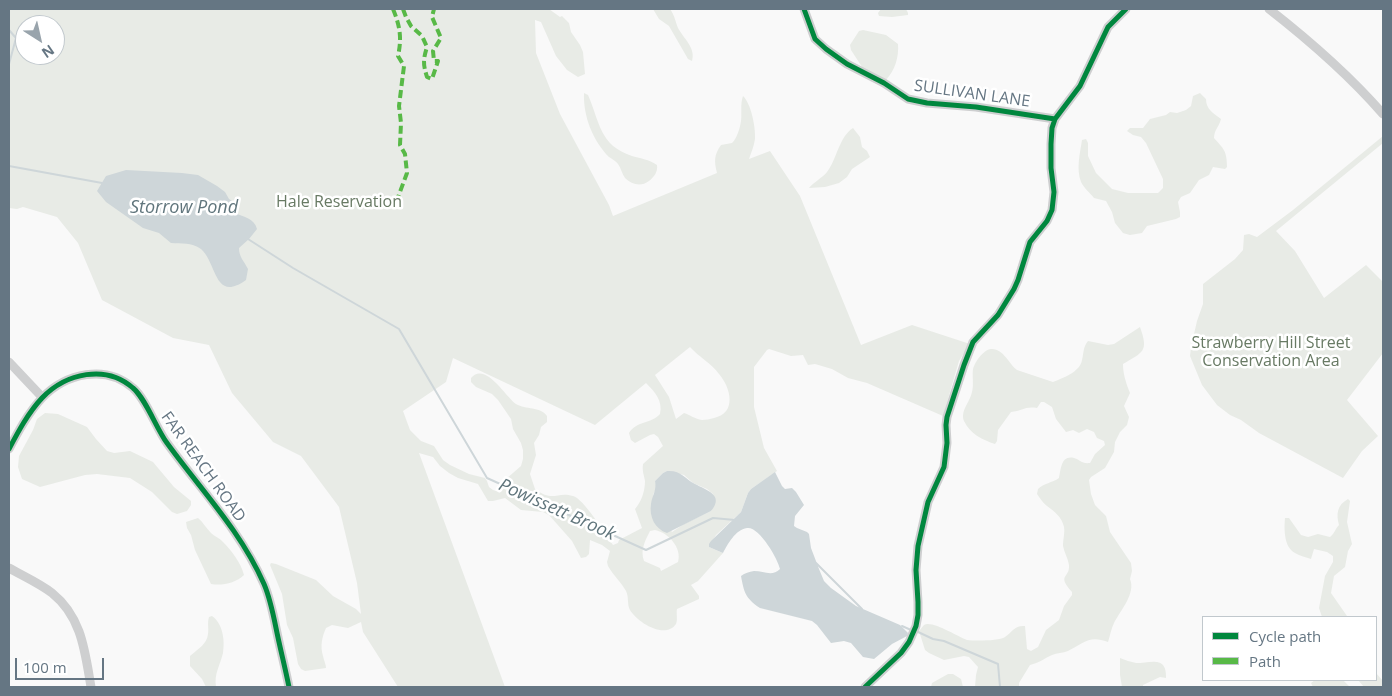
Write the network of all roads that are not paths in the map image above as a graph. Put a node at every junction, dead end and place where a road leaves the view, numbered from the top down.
1 (804, 9) edge
2 (1126, 9) edge
3 (1269, 9) edge
4 (1383, 114) edge
5 (1055, 118) junction
6 (9, 362) edge
7 (42, 397) junction
8 (9, 449) edge
9 (9, 568) edge
10 (91, 687) edge
11 (289, 687) edge
12 (865, 687) edge

1 - 5 street, SULLIVAN LANE
2 - 5 street
3 - 4 street
5 - 12 street
6 - 7 street
7 - 8 street, FAR REACH ROAD
7 - 11 street, FAR REACH ROAD
9 - 10 street

